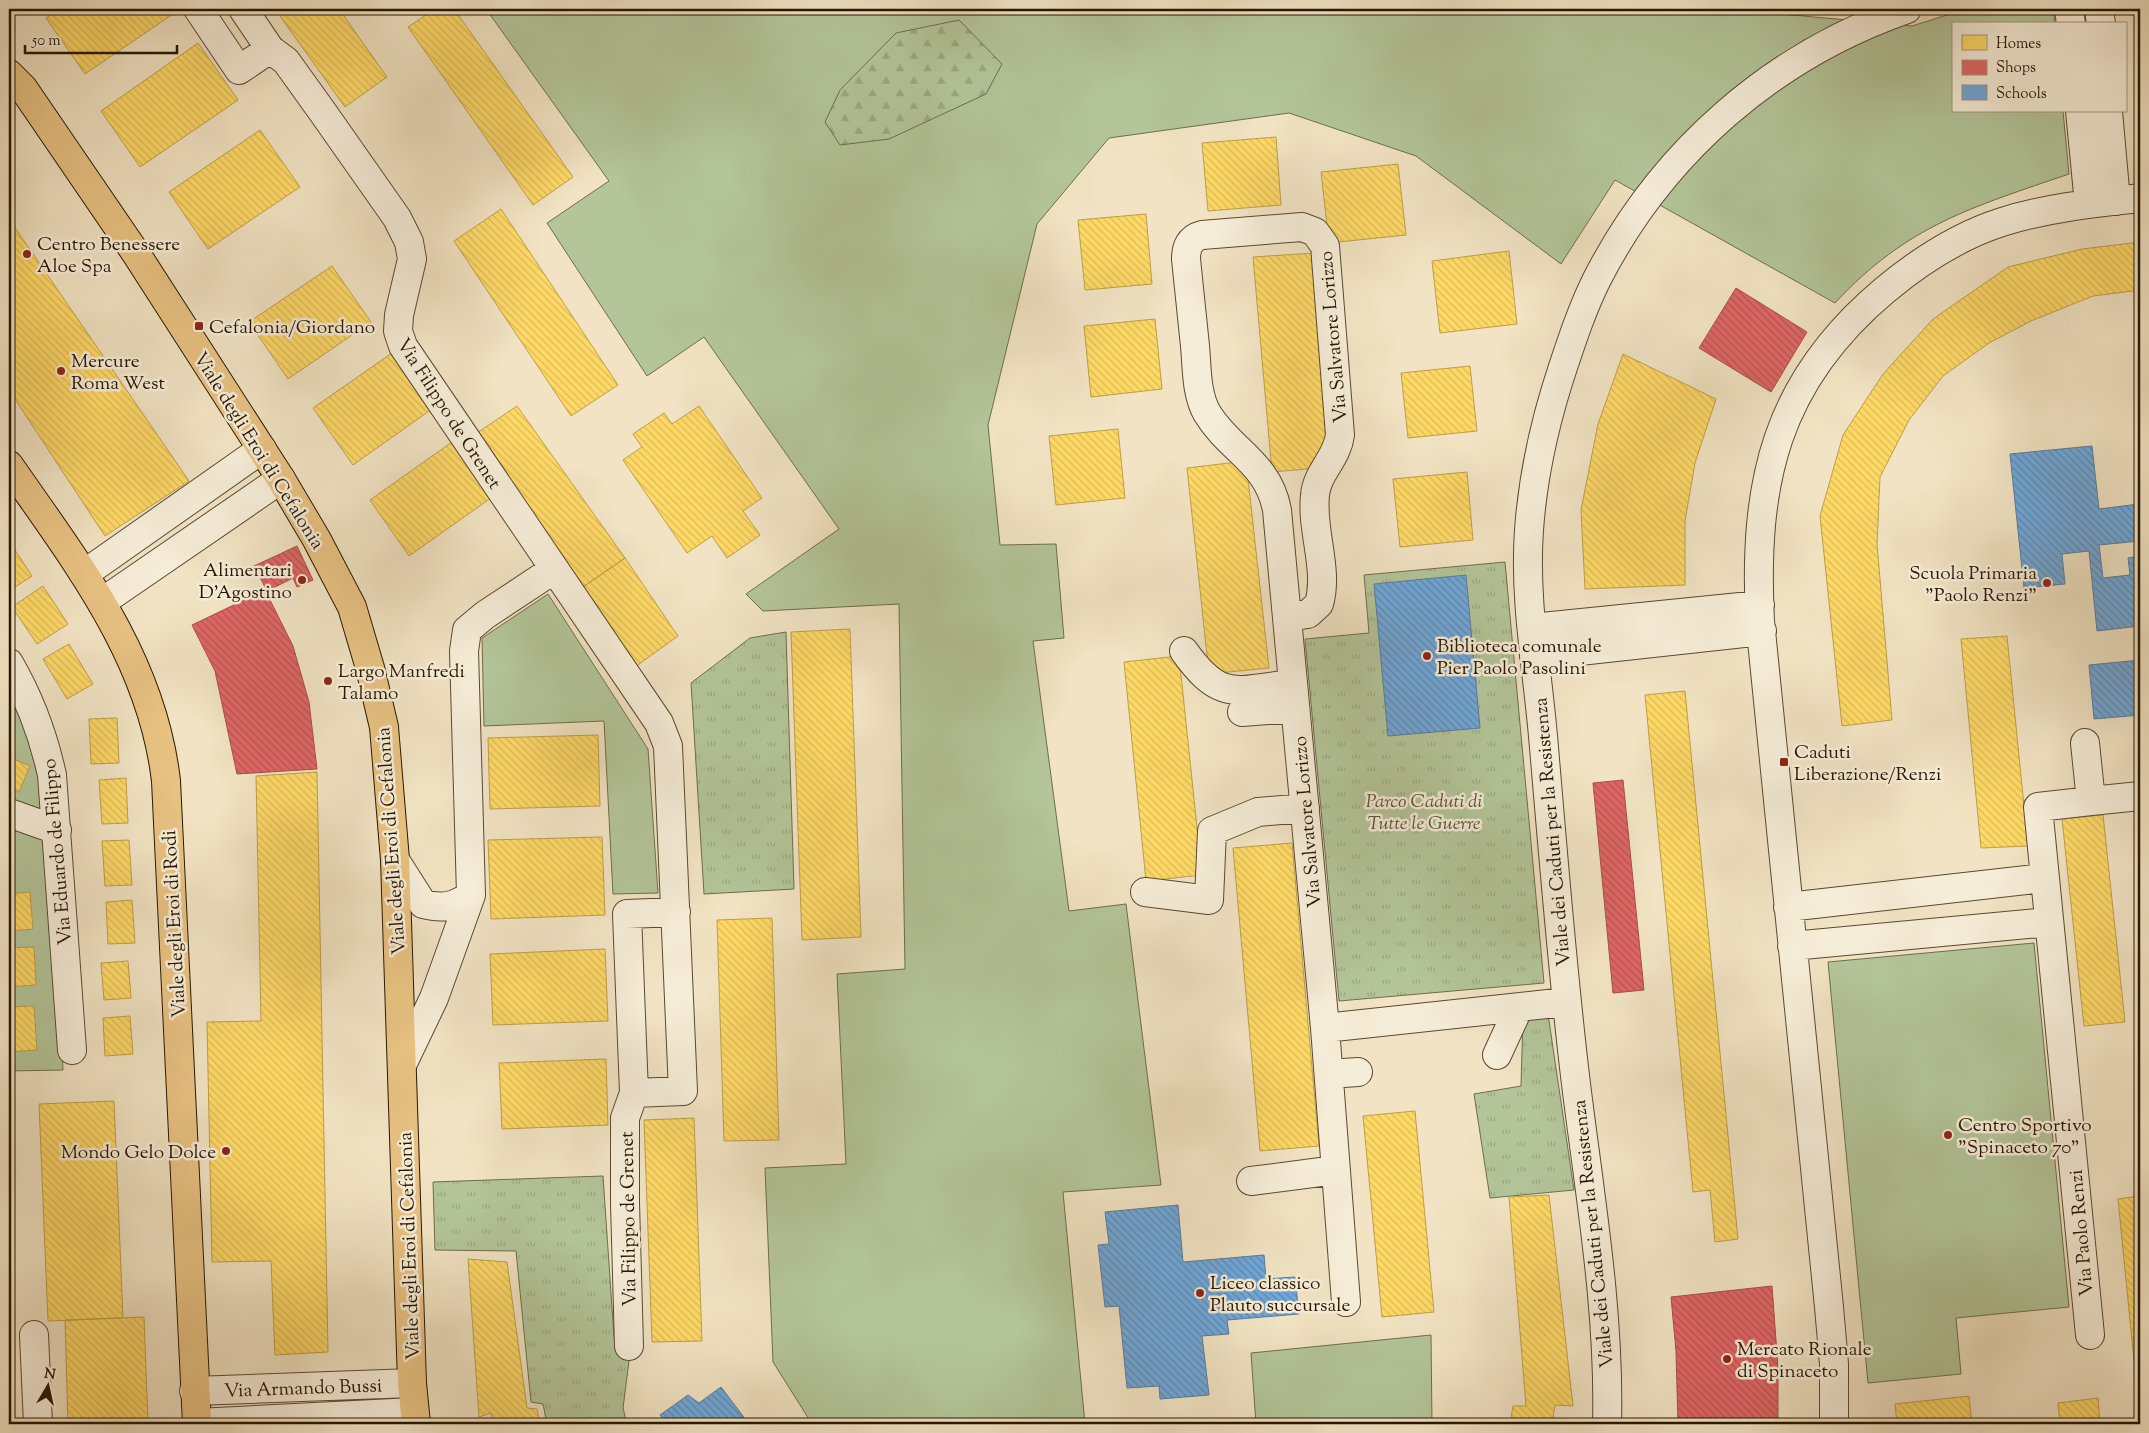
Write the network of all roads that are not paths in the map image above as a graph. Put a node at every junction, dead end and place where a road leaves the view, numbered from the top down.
1 (198, 9) edge
2 (243, 9) edge
3 (1907, 9) edge
4 (2069, 9) edge
5 (2099, 9) edge
6 (2071, 22) edge
7 (2100, 22) edge
8 (270, 49) junction
9 (9, 59) edge
10 (16, 81) edge
11 (2080, 112) edge
12 (2108, 112) edge
13 (2128, 200) edge
14 (2089, 204) junction
15 (262, 449) junction
16 (9, 465) edge
17 (282, 479) junction
18 (553, 570) junction
19 (84, 574) junction
20 (102, 602) junction
21 (1287, 617) junction
22 (1761, 618) junction
23 (1532, 628) junction
24 (1184, 651) dead end
25 (1534, 656) junction
26 (9, 663) edge
27 (1294, 696) junction
28 (1242, 712) dead end
29 (2085, 743) dead end
30 (2140, 796) edge
31 (2091, 801) junction
32 (1305, 808) junction
33 (9, 813) edge
34 (57, 830) junction
35 (396, 860) junction
36 (2044, 878) junction
37 (1144, 892) dead end
38 (471, 895) junction
39 (1788, 907) junction
40 (676, 912) junction
41 (2049, 922) junction
42 (1792, 946) junction
43 (1566, 1002) junction
44 (1518, 1007) junction
45 (1325, 1028) junction
46 (72, 1050) dead end
47 (1496, 1054) dead end
48 (402, 1065) junction
49 (1358, 1072) dead end
50 (1329, 1074) junction
51 (634, 1093) junction
52 (1336, 1170) junction
53 (1251, 1180) dead end
54 (1346, 1302) dead end
55 (34, 1335) dead end
56 (2090, 1335) dead end
57 (629, 1346) dead end
58 (412, 1383) junction
59 (194, 1391) junction
60 (415, 1418) edge
61 (38, 1424) edge
62 (197, 1424) edge
63 (1607, 1424) edge
64 (1834, 1424) edge

1 - 8 street
2 - 8 street, Via Filippo de Grenet
3 - 23 street, Viale dei Caduti per la Resistenza
4 - 6 street
5 - 7 street
8 - 18 street, Via Filippo de Grenet
9 - 10 street, Viale degli Eroi di Cefalonia
10 - 15 main road, Viale degli Eroi di Cefalonia
11 - 14 street
12 - 13 street
13 - 14 street
14 - 22 street
15 - 17 main road, Viale degli Eroi di Cefalonia
15 - 19 street
16 - 19 main road, Viale degli Eroi di Rodi
17 - 20 street
17 - 35 main road, Viale degli Eroi di Cefalonia
18 - 38 street
18 - 40 street, Via Filippo de Grenet
19 - 20 main road, Viale degli Eroi di Rodi
20 - 59 main road, Viale degli Eroi di Rodi
21 - 21 street, Via Salvatore Lorizzo
21 - 27 street, Via Salvatore Lorizzo
22 - 23 street
22 - 25 street
22 - 39 street
23 - 25 street, Viale dei Caduti per la Resistenza
24 - 27 street
25 - 43 street, Viale dei Caduti per la Resistenza
26 - 34 street, Via Eduardo de Filippo
27 - 28 street
27 - 32 street, Via Salvatore Lorizzo
29 - 31 street
30 - 31 street, Via Paolo Renzi
31 - 36 street, Via Paolo Renzi
32 - 37 street
32 - 45 street, Via Salvatore Lorizzo
33 - 34 street
34 - 46 street, Via Eduardo de Filippo
35 - 38 street
35 - 48 main road, Viale degli Eroi di Cefalonia
36 - 39 street
36 - 41 street, Via Paolo Renzi
38 - 48 street
39 - 42 street
40 - 51 street, Via Filippo de Grenet
40 - 51 street, Via Filippo de Grenet
41 - 42 street
41 - 56 street, Via Paolo Renzi
42 - 64 street
43 - 44 street
43 - 63 street, Viale dei Caduti per la Resistenza
44 - 45 street
44 - 47 street
45 - 50 street, Via Salvatore Lorizzo
48 - 58 main road, Viale degli Eroi di Cefalonia
49 - 50 street
50 - 52 street, Via Salvatore Lorizzo
51 - 57 street, Via Filippo de Grenet
52 - 53 street
52 - 54 street, Via Salvatore Lorizzo
55 - 61 street
58 - 59 street, Via Armando Bussi
58 - 60 main road, Viale degli Eroi di Cefalonia
59 - 62 main road, Viale degli Eroi di Rodi
60 - 62 street, Via Armando Bussi

